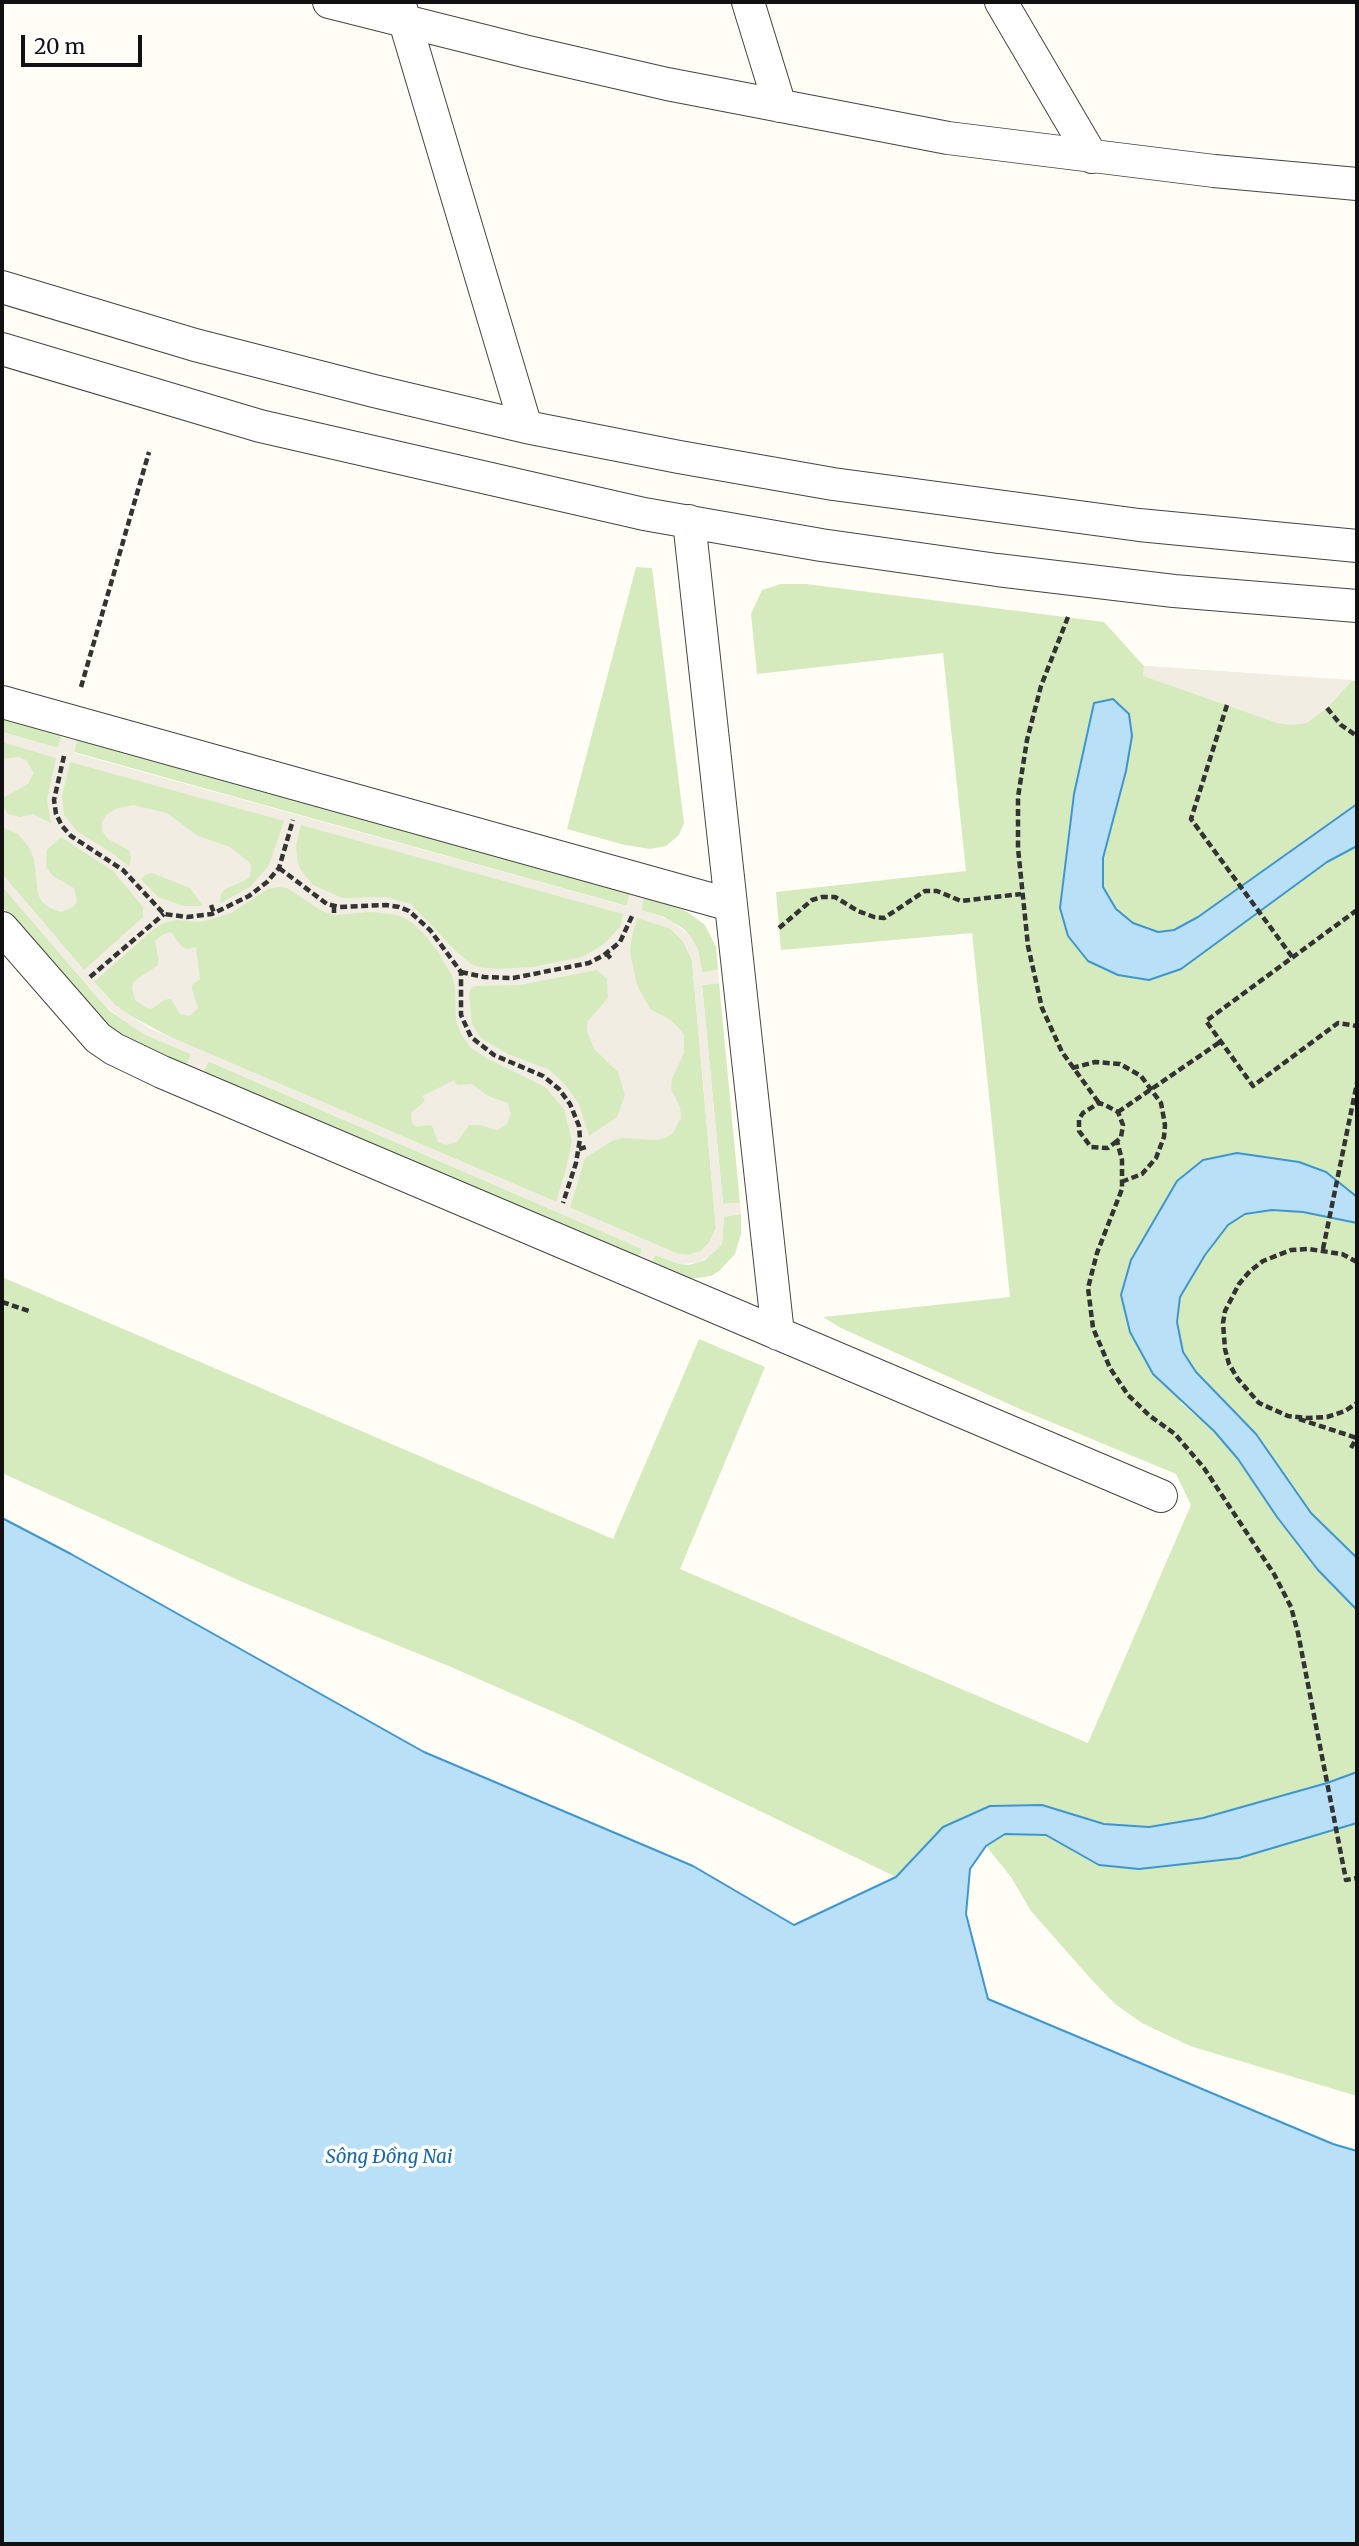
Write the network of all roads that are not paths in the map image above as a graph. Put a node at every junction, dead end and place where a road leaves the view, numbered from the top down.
1 (329, 2) edge
2 (748, 2) edge
3 (1001, 2) edge
4 (402, 12) edge
5 (780, 106) junction
6 (1092, 157) junction
7 (1357, 184) edge
8 (2, 287) edge
9 (2, 349) edge
10 (526, 427) junction
11 (690, 521) junction
12 (1357, 545) edge
13 (1357, 606) edge
14 (2, 702) edge
15 (731, 905) junction
16 (2, 928) edge
17 (778, 1334) junction
18 (1161, 1496) dead end

1 - 4 street
2 - 5 street
3 - 6 street
4 - 5 street
4 - 10 street
5 - 6 street
6 - 7 street
8 - 10 street
9 - 11 street
10 - 12 street
11 - 13 street
11 - 15 street
14 - 15 street
15 - 17 street
16 - 17 street
17 - 18 street

